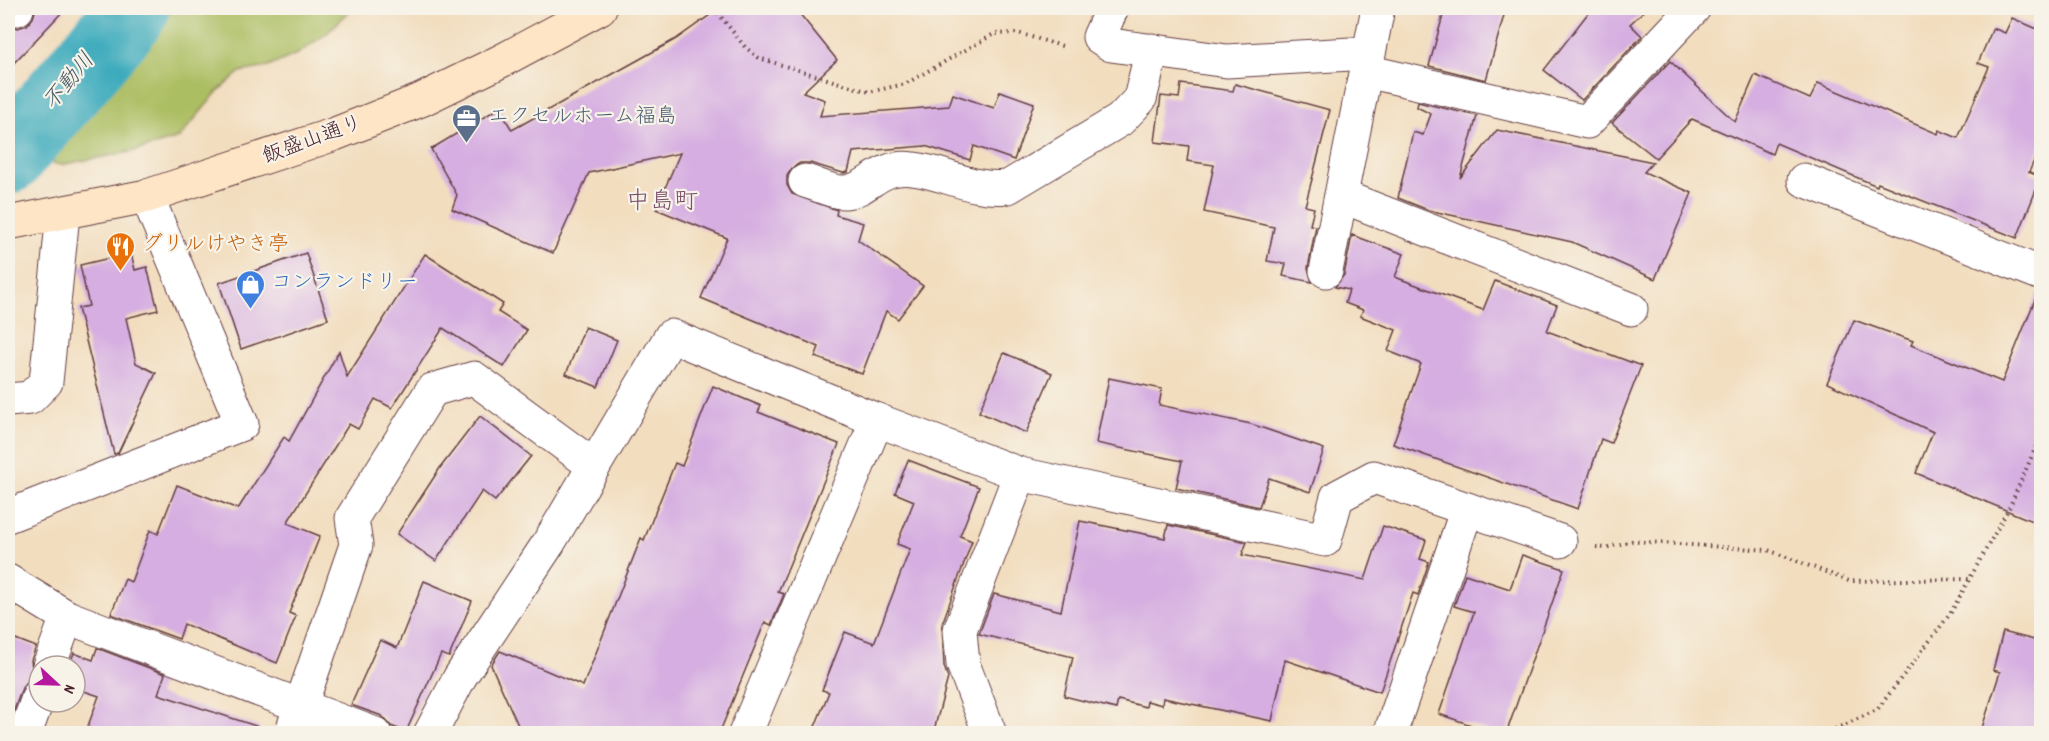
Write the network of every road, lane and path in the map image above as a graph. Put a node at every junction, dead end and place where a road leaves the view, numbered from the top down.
1 (600, 8) edge
2 (714, 8) edge
3 (1112, 8) edge
4 (1378, 8) edge
5 (1694, 8) edge
6 (1111, 45) junction
7 (1152, 51) junction
8 (1368, 62) junction
9 (1804, 180) dead end
10 (805, 181) dead end
11 (147, 196) junction
12 (1341, 196) junction
13 (63, 214) junction
14 (8, 223) edge
15 (1326, 271) dead end
16 (2042, 274) edge
17 (1631, 309) dead end
18 (8, 400) edge
19 (877, 420) junction
20 (2042, 433) edge
21 (594, 466) junction
22 (1020, 474) junction
23 (1467, 509) junction
24 (8, 516) edge
25 (1560, 542) joint
26 (1970, 579) junction
27 (8, 582) edge
28 (67, 617) junction
29 (53, 654) edge
30 (32, 714) edge
31 (295, 720) edge
32 (25, 734) edge
33 (375, 734) edge
34 (430, 734) edge
35 (745, 734) edge
36 (990, 734) edge
37 (1390, 734) edge
38 (1824, 734) edge

1 - 11 street, 飯盛山通り
2 - 6 path
3 - 6 street
4 - 8 street
5 - 8 street
6 - 7 street
7 - 8 street
7 - 10 street
8 - 12 street
9 - 16 street
11 - 13 street, 飯盛山通り
11 - 24 street
12 - 15 street
12 - 17 street
13 - 14 street, 飯盛山通り
13 - 18 street
19 - 21 street
19 - 22 street
19 - 35 street
20 - 26 path
21 - 31 street
21 - 34 street
22 - 23 street
22 - 36 street
23 - 25 street
23 - 37 street
25 - 26 path
26 - 38 path
27 - 28 street
28 - 29 street
28 - 31 street
30 - 32 street
31 - 33 street

